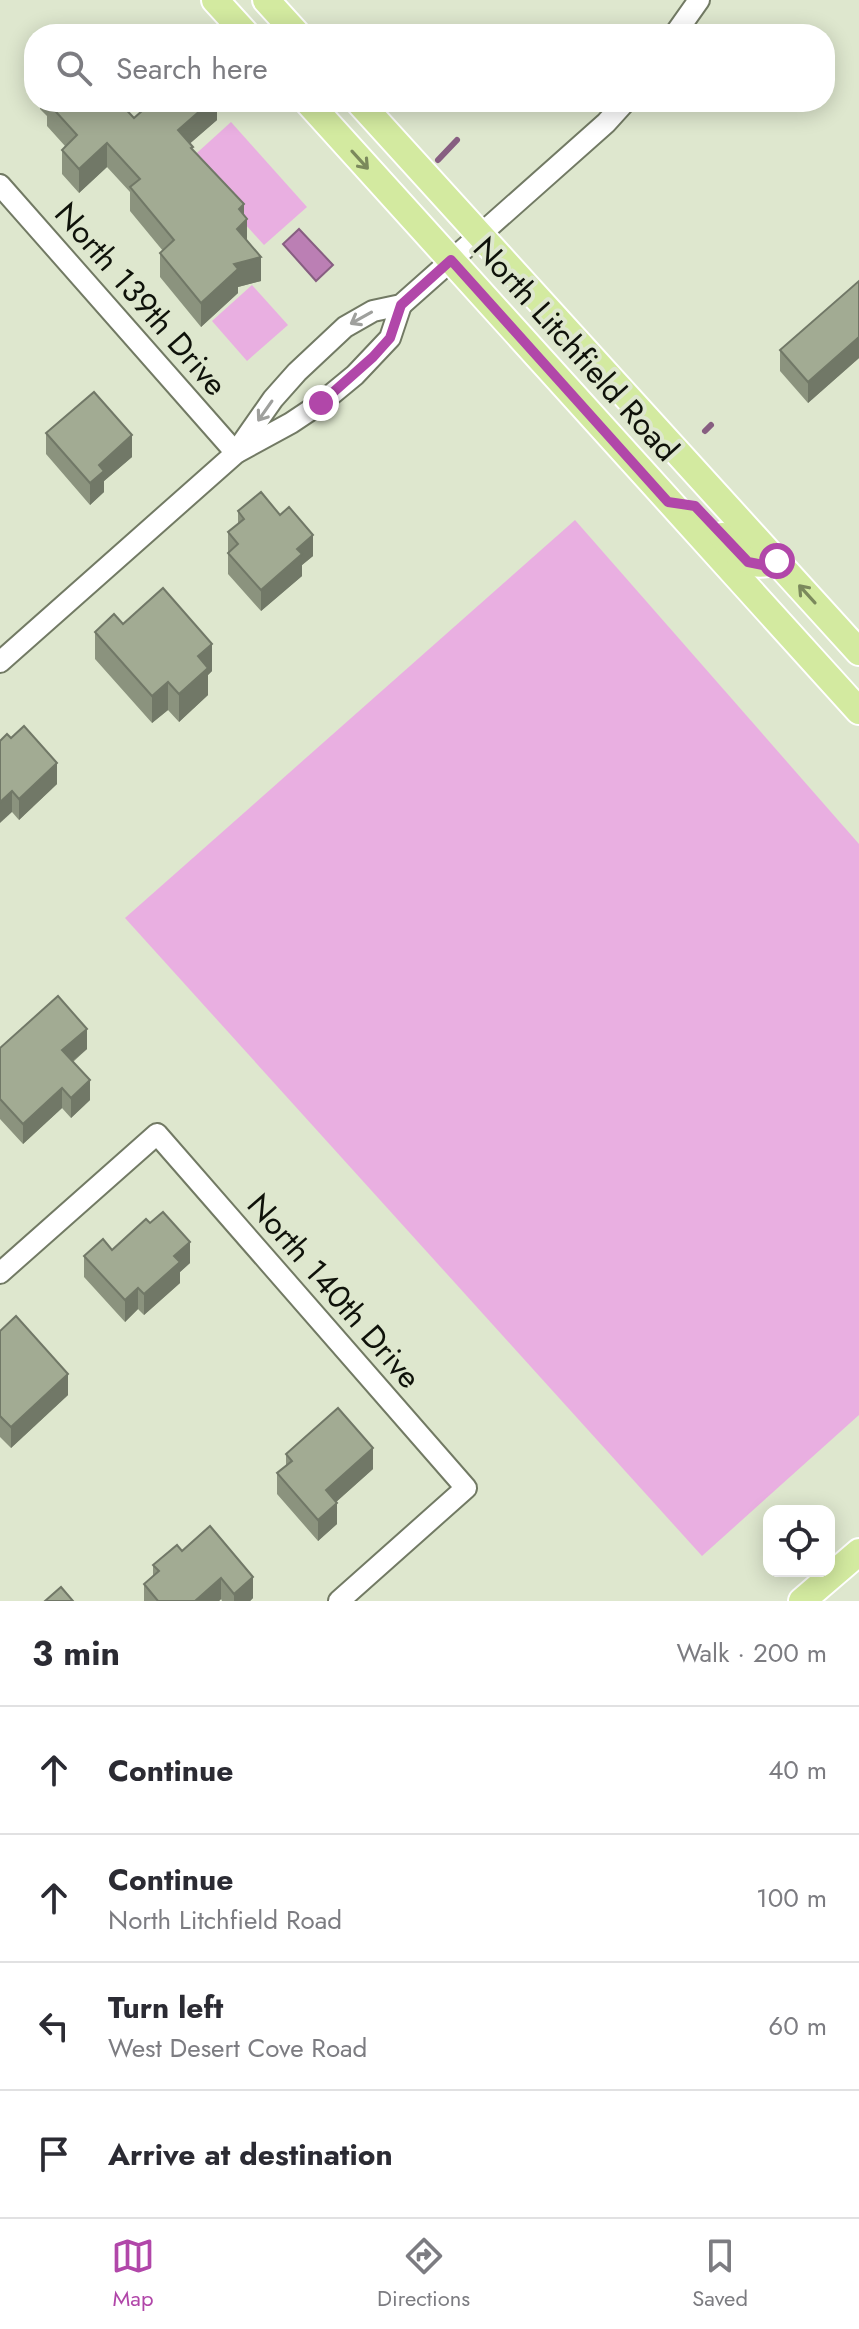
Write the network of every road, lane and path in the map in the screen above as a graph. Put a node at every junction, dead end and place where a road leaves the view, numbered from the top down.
1 (215, 0) edge
2 (266, 0) edge
3 (699, 0) edge
4 (237, 24) edge
5 (288, 24) edge
6 (682, 24) edge
7 (317, 112) edge
8 (368, 112) edge
9 (616, 112) edge
10 (0, 185) edge
11 (480, 235) junction
12 (451, 260) junction
13 (401, 305) junction
14 (236, 453) junction
15 (668, 502) junction
16 (777, 561) junction
17 (859, 652) edge
18 (0, 662) edge
19 (859, 711) edge
20 (0, 1273) edge
21 (859, 1552) edge
22 (339, 1601) edge
23 (802, 1601) edge

1 - 4 main road
2 - 5 main road
3 - 6 street
7 -> 12 main road, North Litchfield Road
8 - 11 main road, North Litchfield Road
9 - 11 street
10 - 14 street, North 139th Drive
11 - 12 street
11 - 16 main road, North Litchfield Road
12 - 13 street
12 - 15 main road, North Litchfield Road
13 -> 14 street
13 - 14 street
14 - 18 street
15 - 16 main road
15 - 19 main road, North Litchfield Road
17 -> 16 main road, North Litchfield Road
20 - 22 street, North 140th Drive
21 - 23 main road

